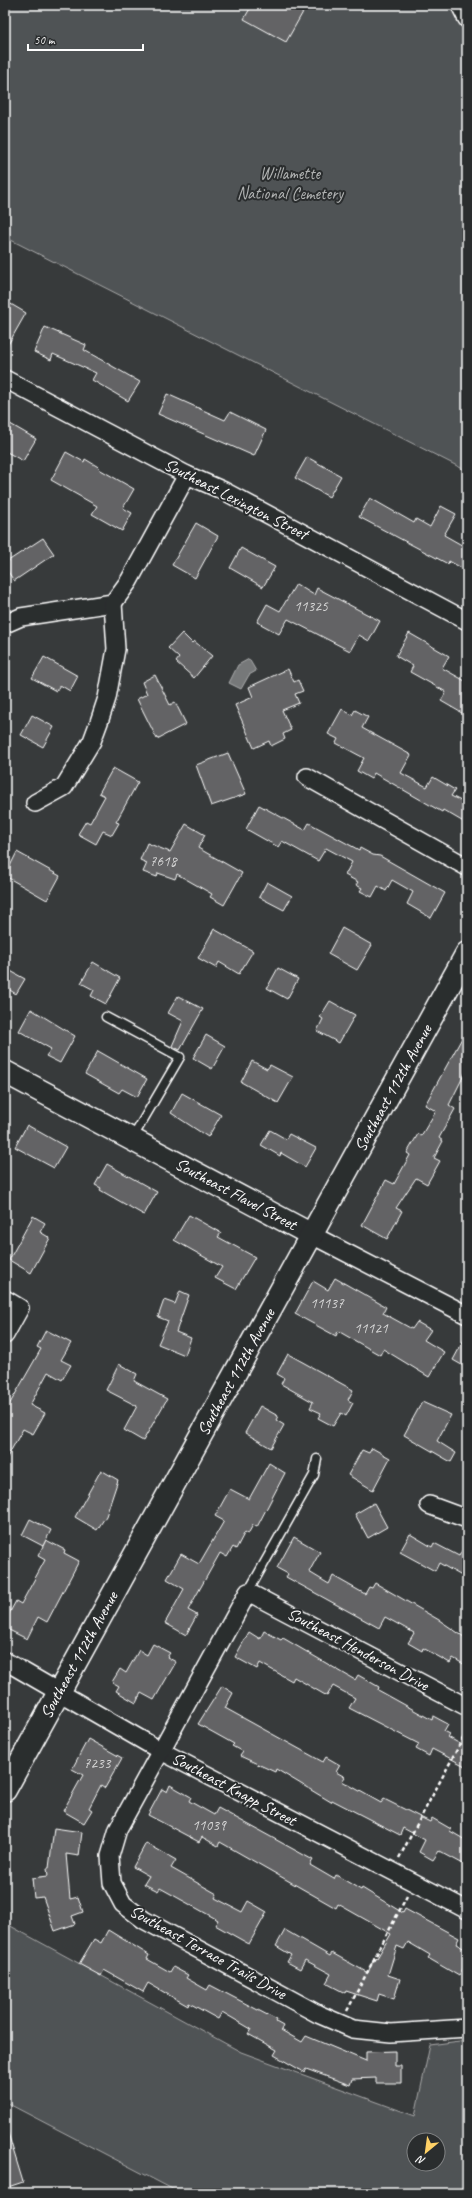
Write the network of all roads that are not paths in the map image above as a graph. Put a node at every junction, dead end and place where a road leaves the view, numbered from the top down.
1 (460, 5) edge
2 (467, 19) edge
3 (5, 379) edge
4 (187, 475) junction
5 (113, 603) junction
6 (467, 621) edge
7 (5, 624) edge
8 (306, 778) dead end
9 (35, 803) dead end
10 (467, 867) edge
11 (467, 953) edge
12 (106, 1017) dead end
13 (5, 1073) edge
14 (132, 1139) junction
15 (312, 1234) junction
16 (5, 1299) edge
17 (467, 1315) edge
18 (5, 1335) edge
19 (318, 1459) dead end
20 (429, 1505) dead end
21 (467, 1519) edge
22 (248, 1592) junction
23 (5, 1661) edge
24 (59, 1692) junction
25 (467, 1707) edge
26 (161, 1751) junction
27 (5, 1790) edge
28 (467, 1910) edge
29 (467, 2028) edge

1 - 2 street
3 - 4 street, Southeast Lexington Street
4 - 5 street
4 - 6 street, Southeast Lexington Street
5 - 7 street
5 - 9 street
8 - 10 street
11 - 15 main road, Southeast 112th Avenue
12 - 14 lane
13 - 14 main road, Southeast Flavel Street
14 - 15 main road, Southeast Flavel Street
15 - 17 street, Southeast Flavel Street
15 - 24 main road, Southeast 112th Avenue
16 - 18 street
19 - 22 lane
20 - 21 street
22 - 25 street, Southeast Henderson Drive
22 - 26 street, Southeast Terrace Trails Drive
23 - 24 street, Southeast Knapp Street
24 - 26 street, Southeast Knapp Street
24 - 27 main road, Southeast 112th Avenue
26 - 28 street, Southeast Knapp Street
26 - 29 street, Southeast Terrace Trails Drive

